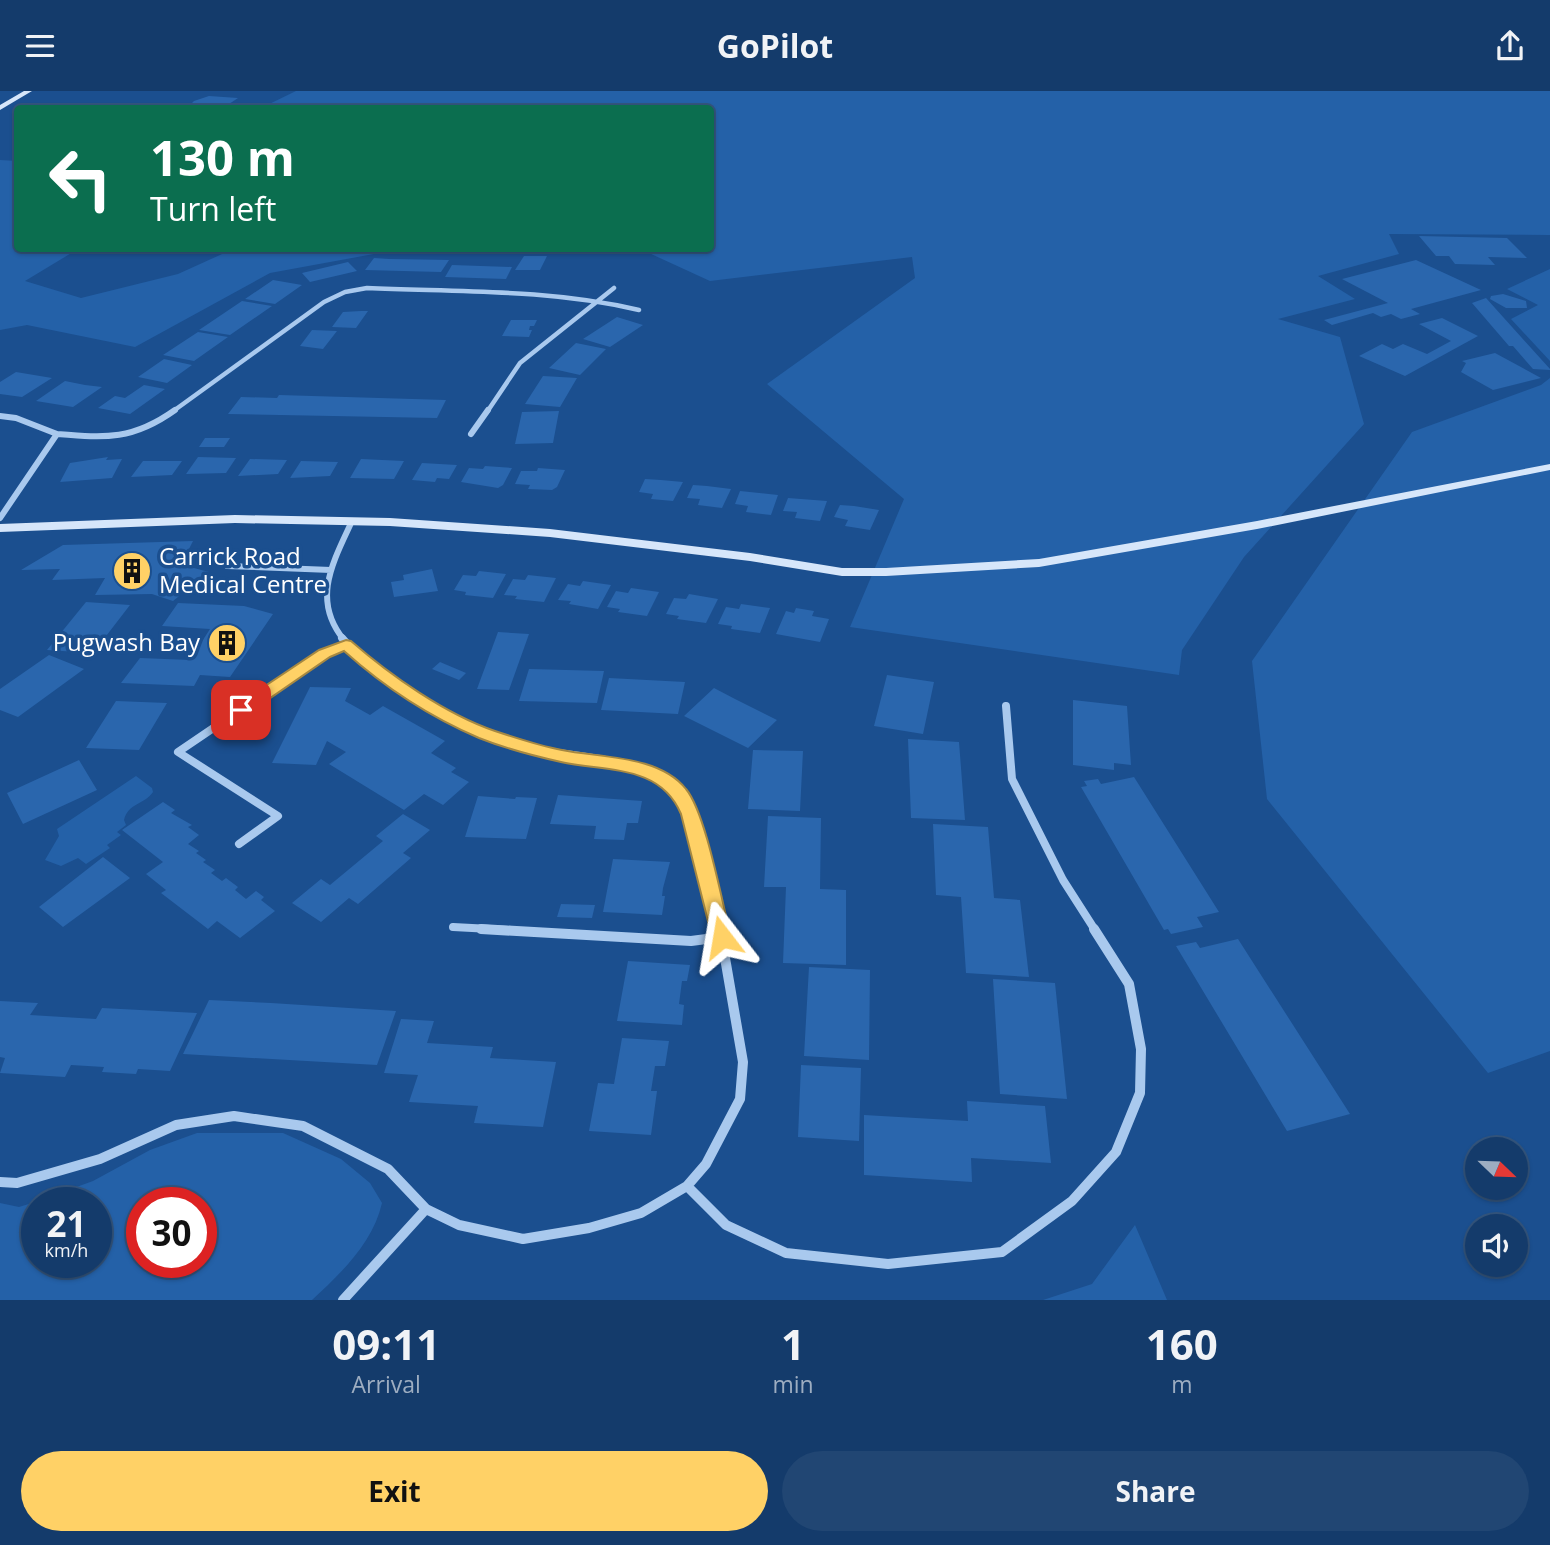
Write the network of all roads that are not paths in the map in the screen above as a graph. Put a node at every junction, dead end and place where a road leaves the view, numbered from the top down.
1 (29, 91) edge
2 (0, 108) edge
3 (614, 288) dead end
4 (600, 300) junction
5 (639, 310) dead end
6 (0, 416) edge
7 (57, 434) junction
8 (471, 434) dead end
9 (1550, 467) edge
10 (0, 518) edge
11 (352, 521) junction
12 (0, 528) edge
13 (227, 566) dead end
14 (331, 570) junction
15 (346, 645) junction
16 (1006, 706) dead end
17 (239, 844) dead end
18 (453, 927) dead end
19 (722, 937) junction
20 (0, 1182) edge
21 (688, 1185) junction
22 (426, 1209) junction
23 (343, 1300) edge

1 - 2 street
3 - 4 street
4 - 5 street
4 - 7 street
4 - 8 street
6 - 7 street
7 - 10 street
9 - 11 street
11 - 12 street
11 - 14 street
13 - 14 street
14 - 15 street
15 - 17 street
15 - 19 street
16 - 21 street
18 - 19 street
19 - 21 street
20 - 22 street
21 - 22 street
22 - 23 street

